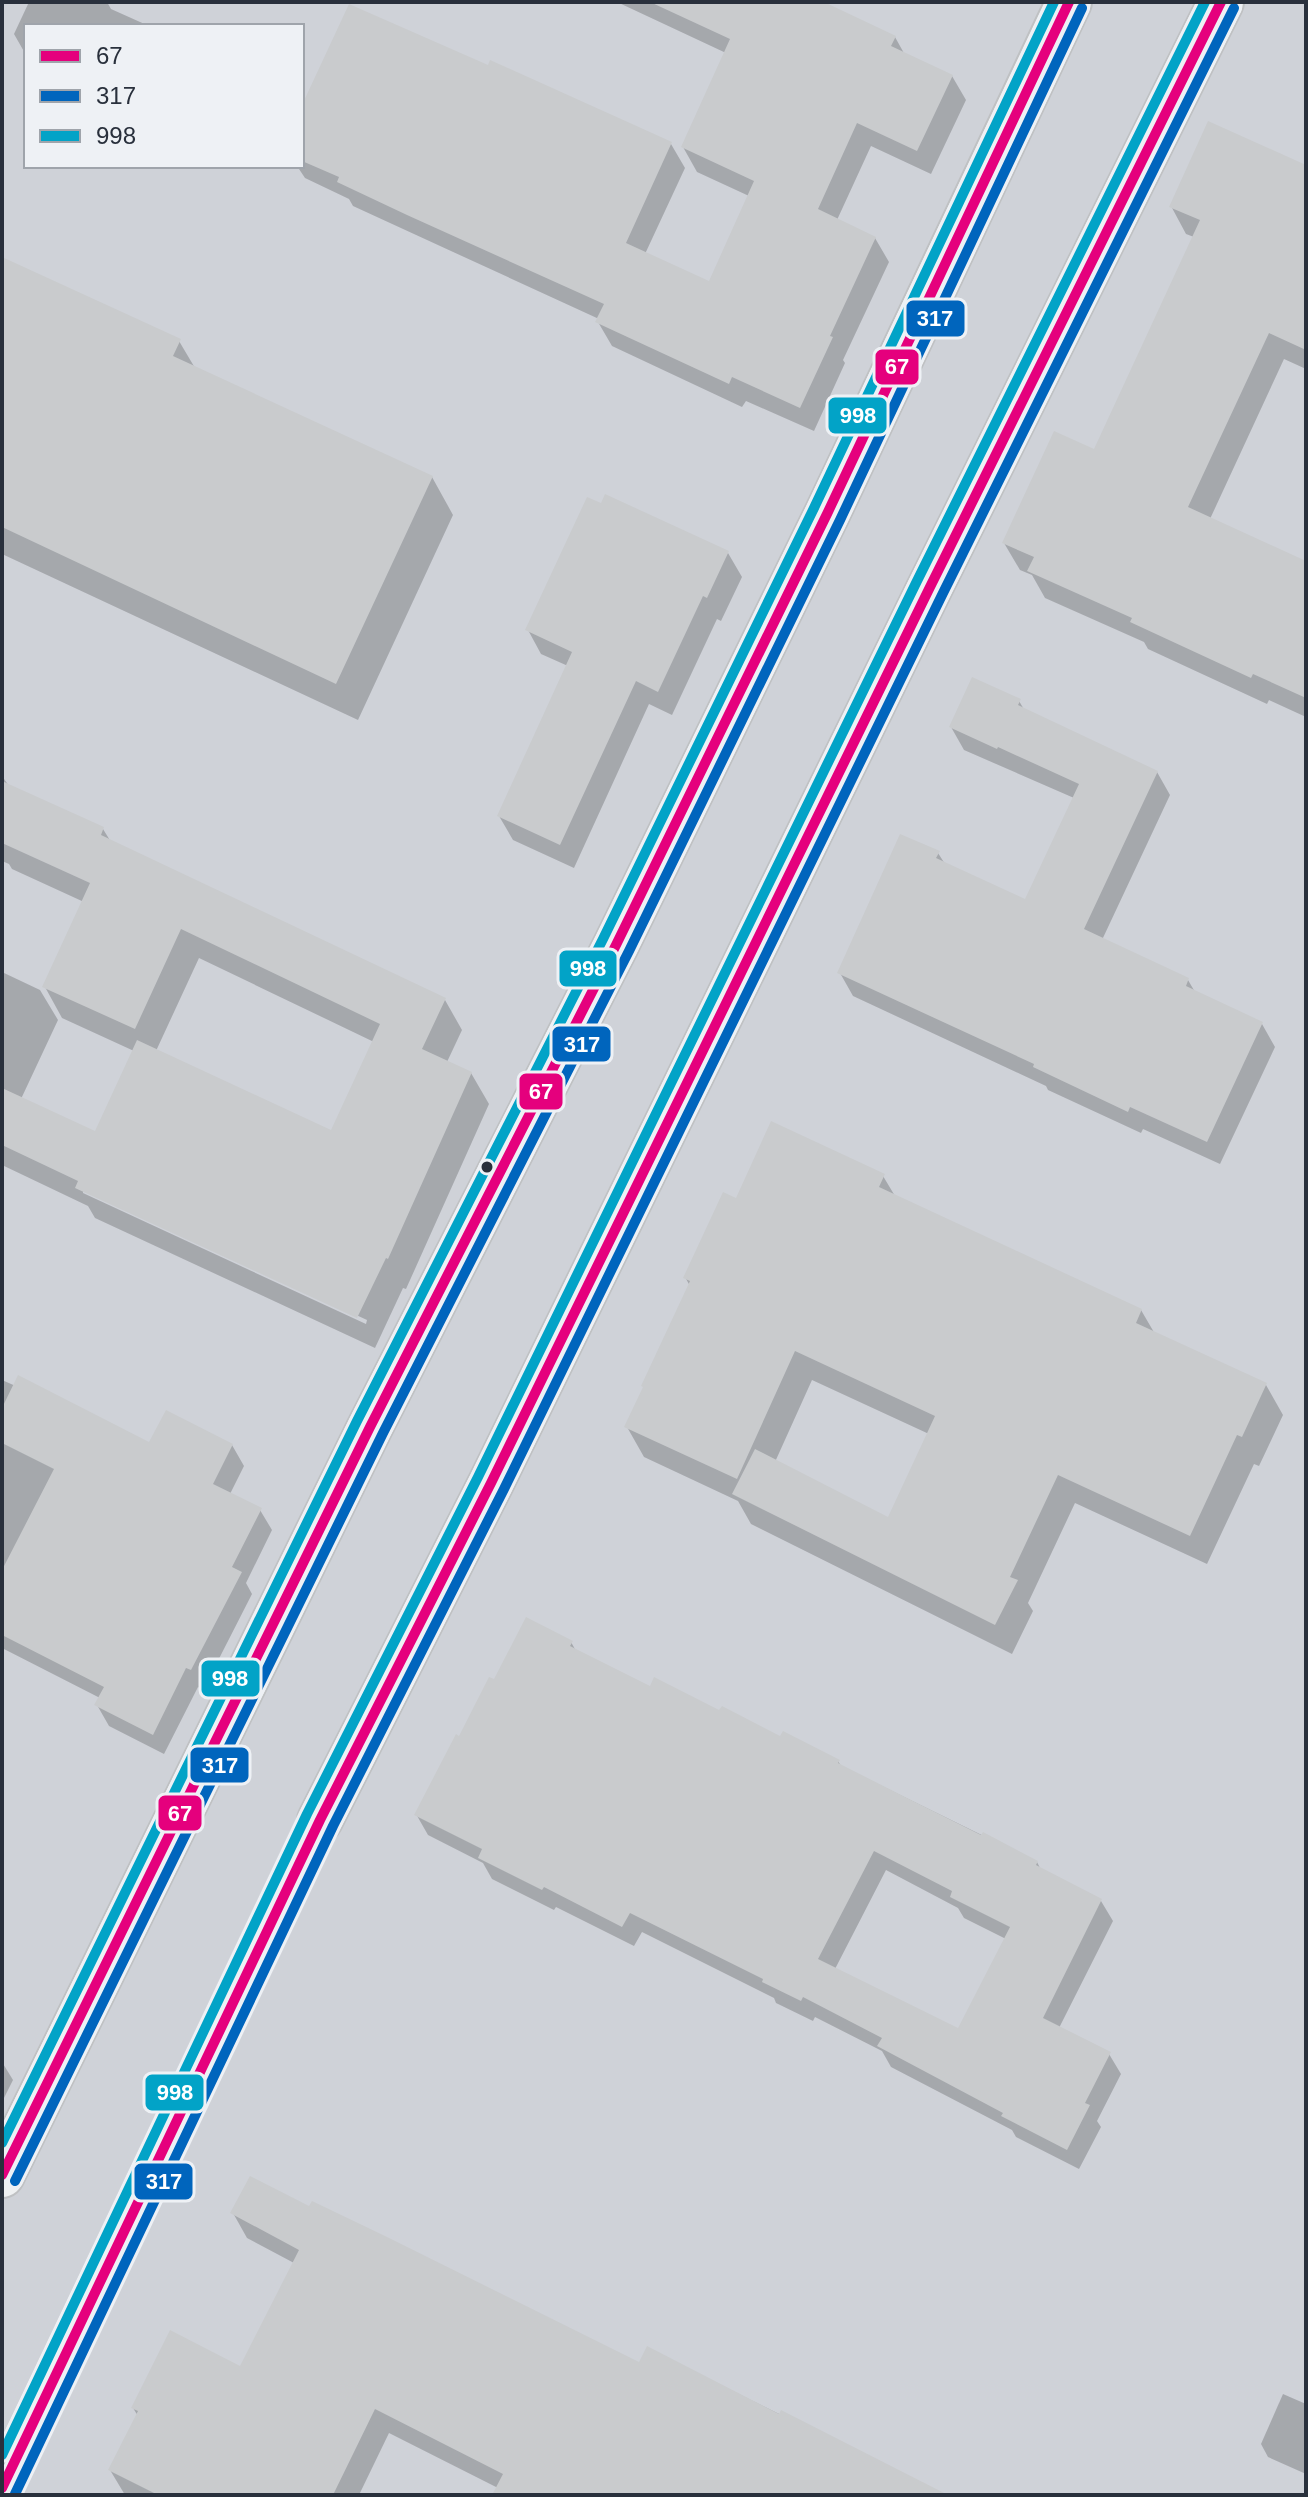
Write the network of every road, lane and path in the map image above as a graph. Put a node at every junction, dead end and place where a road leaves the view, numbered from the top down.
1 (1069, 2) edge
2 (1221, 2) edge
3 (2, 2175) edge
4 (3, 2485) edge

1 - 3 street
2 - 4 street

